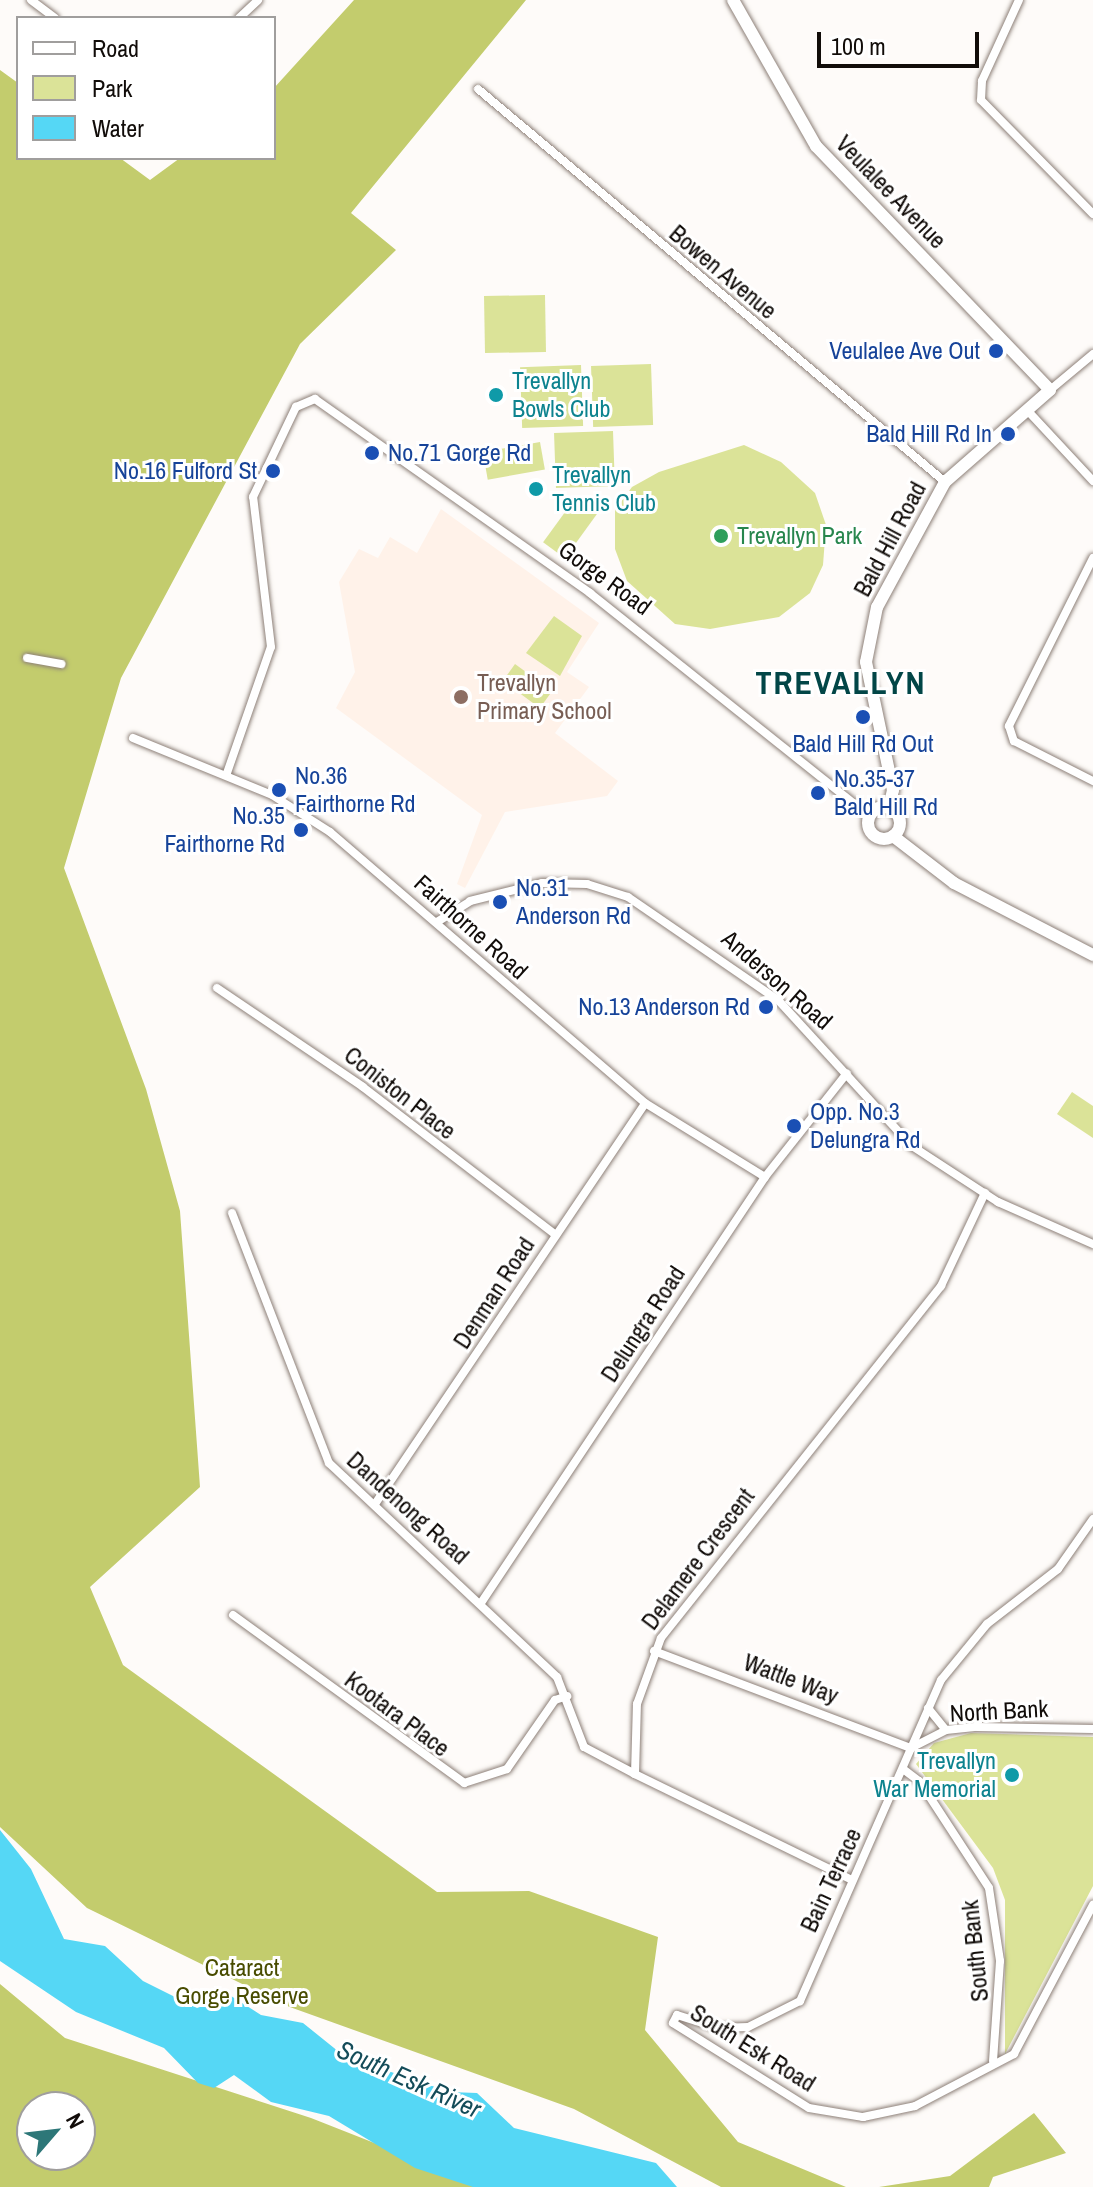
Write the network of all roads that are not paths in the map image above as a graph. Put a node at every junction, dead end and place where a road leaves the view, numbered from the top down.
1 (31, 0) edge
2 (258, 0) edge
3 (733, 0) edge
4 (1019, 0) edge
5 (52, 16) edge
6 (241, 16) edge
7 (478, 89) dead end
8 (1093, 214) edge
9 (1093, 354) edge
10 (1050, 390) junction
11 (1027, 410) junction
12 (1093, 481) edge
13 (945, 482) junction
14 (1093, 558) edge
15 (27, 658) dead end
16 (61, 664) dead end
17 (133, 738) dead end
18 (227, 773) junction
19 (1093, 781) edge
20 (889, 808) junction
21 (869, 816) junction
22 (893, 836) junction
23 (437, 922) junction
24 (1093, 955) edge
25 (217, 988) dead end
26 (847, 1073) junction
27 (645, 1103) junction
28 (765, 1177) junction
29 (985, 1193) junction
30 (232, 1213) dead end
31 (556, 1235) junction
32 (1093, 1244) edge
33 (375, 1504) junction
34 (1093, 1519) edge
35 (481, 1603) junction
36 (233, 1615) dead end
37 (654, 1651) junction
38 (567, 1696) junction
39 (928, 1708) junction
40 (1093, 1729) edge
41 (946, 1730) junction
42 (911, 1748) junction
43 (903, 1769) junction
44 (635, 1774) junction
45 (852, 1880) junction
46 (1093, 1905) edge
47 (673, 2017) joint
48 (993, 2061) junction

1 - 5 street
2 - 6 street
3 - 10 street, Veulalee Avenue
4 - 8 street
7 - 13 street, Bowen Avenue
9 - 10 street, Bald Hill Road
10 - 11 street, Bald Hill Road
11 - 12 street
11 - 13 street, Bald Hill Road
13 - 20 street, Bald Hill Road
14 - 19 street
15 - 16 street
17 - 18 street, Fairthorne Road
18 - 21 street, Gorge Road
18 - 23 street, Fairthorne Road
20 - 21 street
20 - 22 street, Bald Hill Road
21 - 22 street
22 - 24 street
23 - 26 street, Anderson Road
23 - 27 street, Fairthorne Road
25 - 31 street, Coniston Place
26 - 28 street, Delungra Road
26 - 29 street, Anderson Road
27 - 28 street, Fairthorne Road
27 - 31 street, Denman Road
28 - 35 street, Delungra Road
29 - 32 street, Anderson Road
29 - 37 street, Delamere Crescent
30 - 33 street, Dandenong Road
31 - 33 street, Denman Road
33 - 35 street, Dandenong Road
34 - 39 street, Bain Terrace
35 - 38 street, Dandenong Road
36 - 38 street, Kootara Place
37 - 42 street, Wattle Way
37 - 44 street, Delamere Crescent
38 - 44 street, Dandenong Road
39 - 41 street
39 - 42 street, Bain Terrace
40 - 41 street, North Bank
41 - 42 street, North Bank
42 - 43 street, Bain Terrace
43 - 45 street, Bain Terrace
43 - 48 street, South Bank
44 - 45 street
45 - 47 street, Bain Terrace
46 - 48 street, South Esk Road
47 - 48 street, South Esk Road

